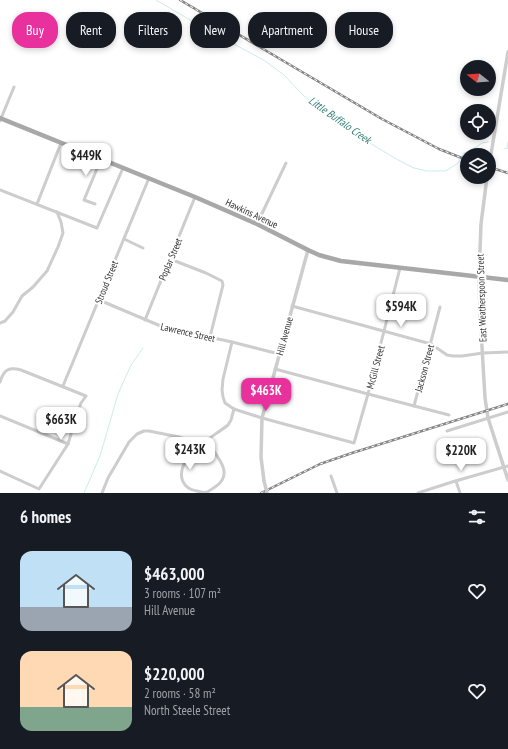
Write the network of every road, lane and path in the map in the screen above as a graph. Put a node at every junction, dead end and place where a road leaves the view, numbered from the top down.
1 (508, 52) edge
2 (14, 86) dead end
3 (0, 119) edge
4 (61, 143) junction
5 (491, 148) edge
6 (101, 159) junction
7 (286, 163) dead end
8 (122, 168) junction
9 (149, 178) junction
10 (486, 184) edge
11 (0, 190) edge
12 (196, 197) junction
13 (37, 204) junction
14 (95, 204) dead end
15 (57, 212) junction
16 (257, 224) junction
17 (124, 239) junction
18 (143, 248) dead end
19 (308, 250) junction
20 (170, 259) junction
21 (400, 268) junction
22 (479, 277) junction
23 (508, 280) edge
24 (99, 300) junction
25 (292, 306) junction
26 (440, 307) dead end
27 (145, 320) junction
28 (0, 323) edge
29 (384, 331) junction
30 (210, 337) junction
31 (232, 342) junction
32 (431, 344) junction
33 (508, 352) edge
34 (483, 353) junction
35 (279, 354) junction
36 (275, 369) junction
37 (0, 382) edge
38 (63, 386) junction
39 (368, 394) junction
40 (414, 406) junction
41 (234, 409) junction
42 (508, 412) edge
43 (449, 415) dead end
44 (0, 416) edge
45 (262, 418) junction
46 (488, 418) junction
47 (447, 430) dead end
48 (207, 441) junction
49 (68, 444) junction
50 (195, 450) junction
51 (506, 467) edge
52 (0, 472) edge
53 (331, 476) dead end
54 (508, 480) edge
55 (456, 481) junction
56 (102, 493) edge
57 (268, 493) edge
58 (337, 493) edge
59 (418, 493) edge
60 (460, 493) edge

1 - 5 street
2 - 3 street
3 - 4 main road, Hawkins Avenue
4 - 6 main road, Hawkins Avenue
4 - 13 street
6 - 8 main road, Hawkins Avenue
6 - 14 street
7 - 16 street
8 - 9 main road, Hawkins Avenue
8 - 15 street
9 - 12 main road, Hawkins Avenue
9 - 17 street, Stroud Street
10 - 22 street, East Weatherspoon Street
11 - 13 street
12 - 16 main road, Hawkins Avenue
12 - 20 street, Poplar Street
13 - 15 street
15 - 28 street
16 - 19 main road, Hawkins Avenue
17 - 18 street
17 - 24 street, Stroud Street
19 - 21 main road, Hawkins Avenue
19 - 25 street, Hill Avenue
20 - 27 street, Poplar Street
20 - 30 street
21 - 22 main road, Hawkins Avenue
21 - 29 street, McGill Street
22 - 23 main road, Hawkins Avenue
22 - 34 street, East Weatherspoon Street
24 - 27 street, Lawrence Street
24 - 38 street, Stroud Street
25 - 29 street
25 - 35 street, Hill Avenue
26 - 32 street, Jackson Street
27 - 30 street, Lawrence Street
29 - 32 street
29 - 39 street, McGill Street
30 - 31 street, Lawrence Street
31 - 35 street, Lawrence Street
31 - 41 street
32 - 34 street
32 - 40 street, Jackson Street
33 - 34 street
34 - 46 street, East Weatherspoon Street
35 - 36 street, Hill Avenue
36 - 39 street
36 - 45 street, Hill Avenue
37 - 38 street
38 - 49 street
39 - 40 street
39 - 45 street, McGill Street
40 - 43 street
41 - 45 street
41 - 48 street
42 - 46 street
44 - 49 street
45 - 57 street, Hill Avenue, bridge
46 - 47 street
46 - 51 street, East Weatherspoon Street
48 - 50 street
48 - 50 street
49 - 52 street
50 - 56 street
51 - 54 street, East Weatherspoon Street
51 - 55 street
53 - 58 street
55 - 59 street
55 - 60 street

